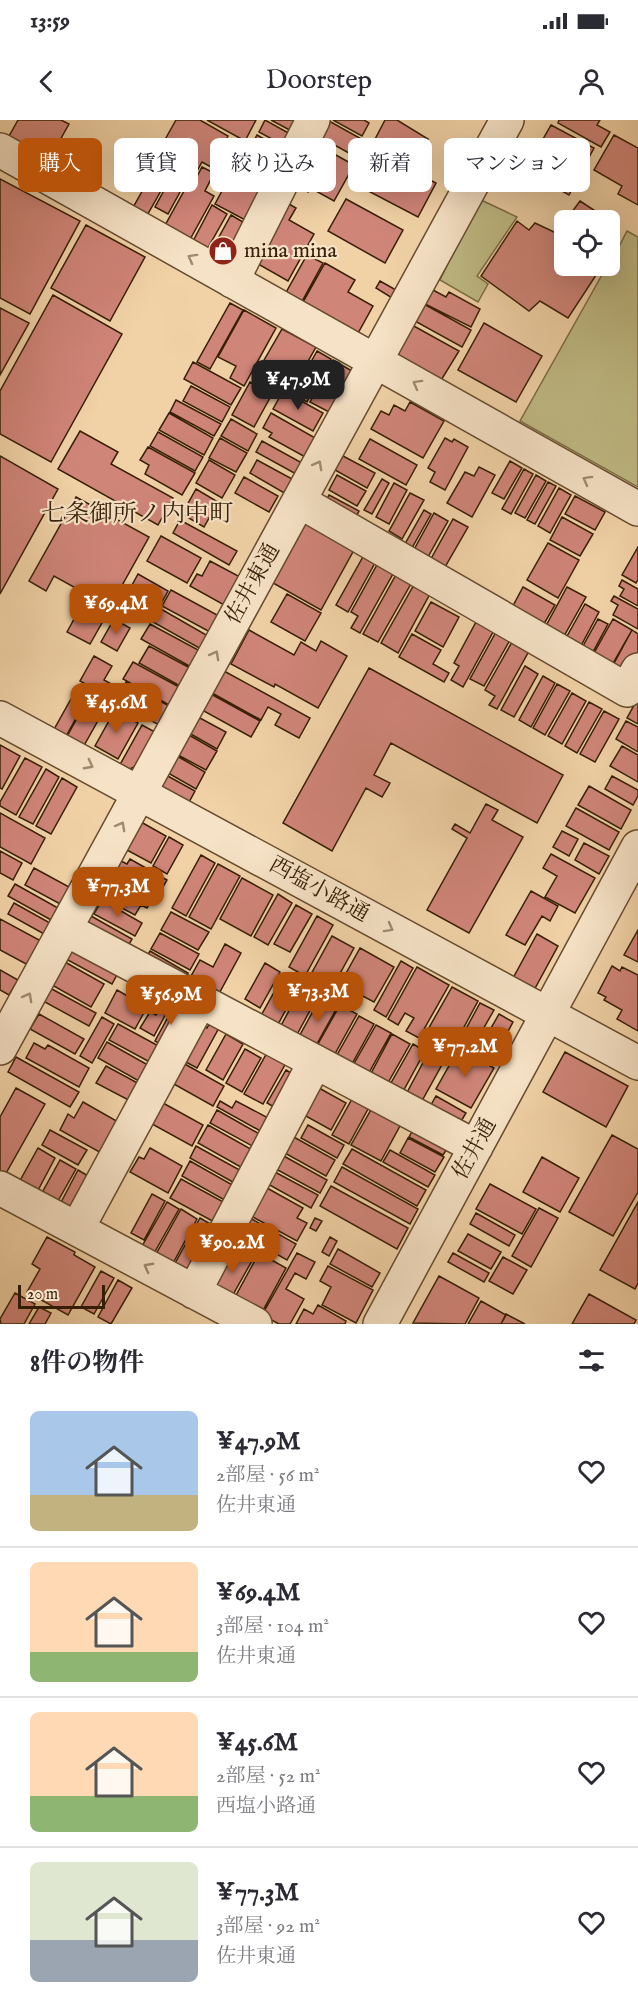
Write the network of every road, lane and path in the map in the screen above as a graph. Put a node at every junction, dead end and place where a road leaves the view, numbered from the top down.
1 (313, 120) edge
2 (507, 120) edge
3 (0, 150) edge
4 (232, 281) junction
5 (375, 361) junction
6 (299, 501) junction
7 (638, 509) edge
8 (638, 670) edge
9 (0, 718) edge
10 (140, 792) junction
11 (638, 846) edge
12 (65, 929) junction
13 (200, 1001) junction
14 (548, 1014) junction
15 (0, 1048) edge
16 (315, 1062) junction
17 (638, 1063) edge
18 (476, 1147) junction
19 (0, 1188) edge
20 (77, 1229) junction
21 (194, 1292) junction
22 (255, 1324) edge
23 (380, 1324) edge

1 - 4 street
2 - 5 street, 佐井東通
4 -> 3 street
4 - 5 street
6 -> 5 street, 佐井東通
7 -> 5 street
6 - 8 street
10 -> 6 street, 佐井東通
9 -> 10 street, 西塩小路通
12 -> 10 street, 佐井東通
10 -> 14 street, 西塩小路通
11 - 14 street, 佐井通
12 - 13 street
15 -> 12 street, 佐井東通
13 - 16 street
13 - 20 street
14 - 17 street, 西塩小路通
14 - 18 street, 佐井通
16 - 18 street
16 - 21 street
18 - 23 street, 佐井通
19 - 20 street
21 -> 20 street
21 - 22 street

